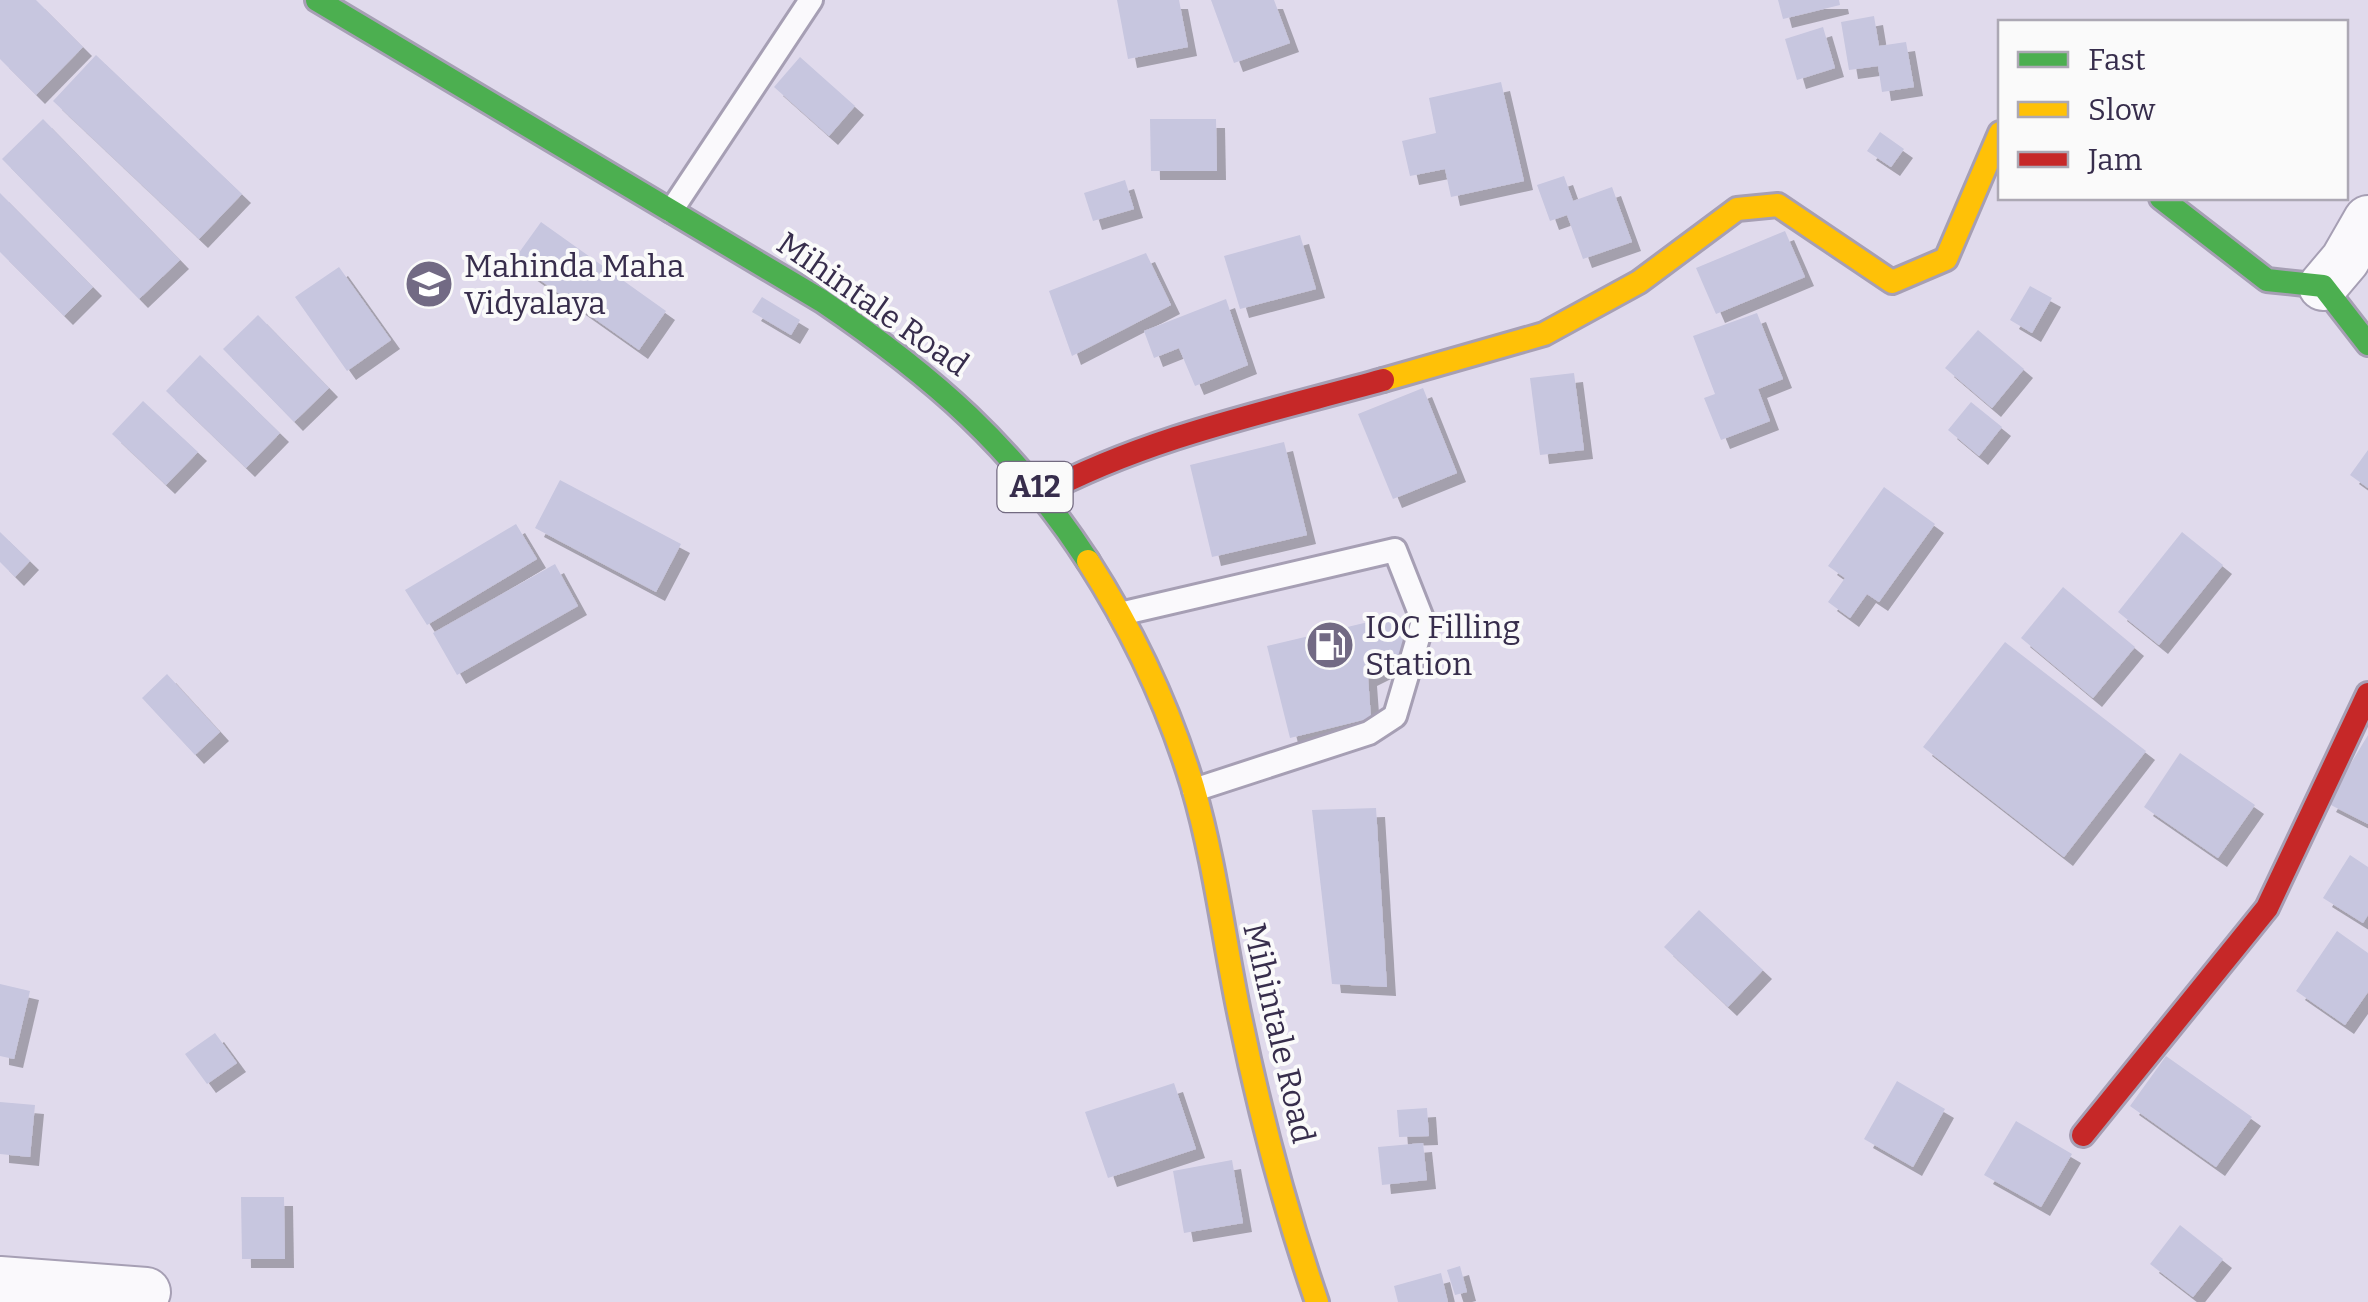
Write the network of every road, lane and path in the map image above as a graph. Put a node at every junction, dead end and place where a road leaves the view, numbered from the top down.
1 (317, 0) edge
2 (811, 0) edge
3 (1998, 138) edge
4 (2164, 200) edge
5 (670, 211) junction
6 (2368, 220) edge
7 (2323, 286) junction
8 (2368, 344) edge
9 (1042, 494) junction
10 (1120, 614) junction
11 (2368, 694) edge
12 (1194, 790) junction
13 (2084, 1136) dead end
14 (0, 1281) edge
15 (146, 1292) dead end
16 (1317, 1302) edge

1 - 5 main road, Mihintale Road / A12
2 - 5 lane
3 - 9 main road
4 - 7 main road
5 - 9 main road, Mihintale Road / A12
6 - 7 street
7 - 8 main road
9 - 10 main road, Mihintale Road / A12
10 - 12 main road, Mihintale Road / A12
10 - 12 lane
11 - 13 main road
12 - 16 main road, Mihintale Road / A12
14 - 15 street

